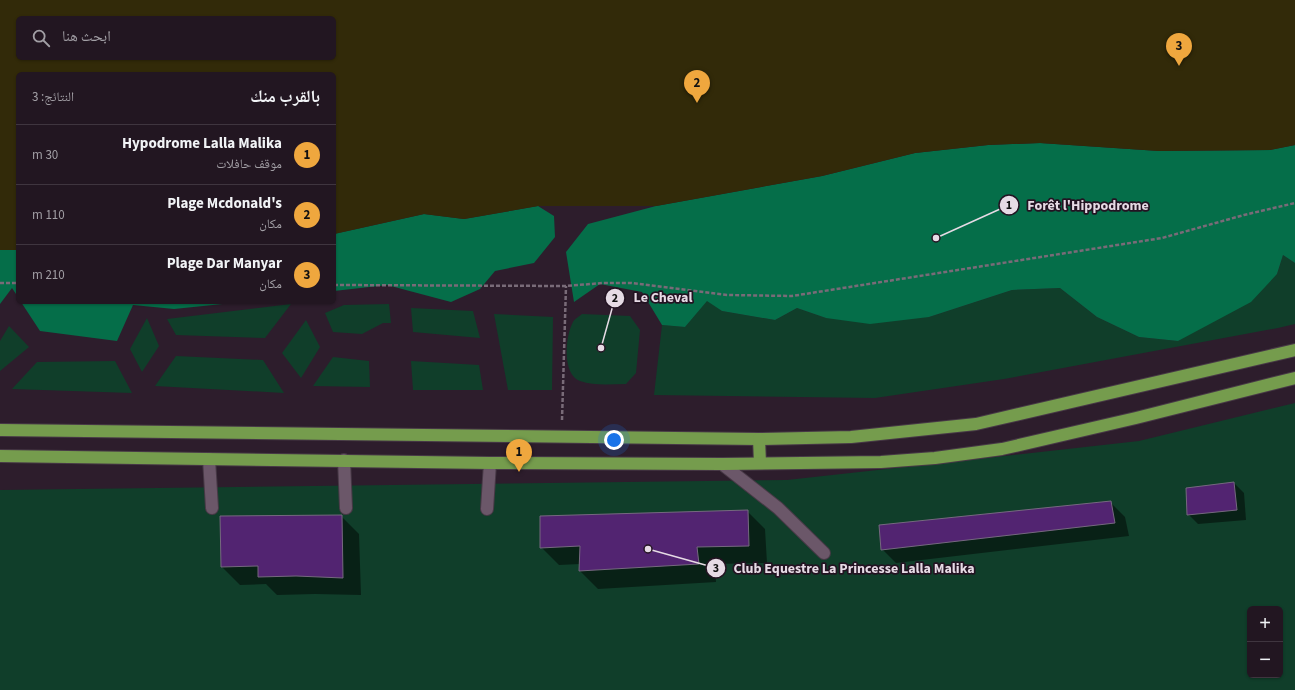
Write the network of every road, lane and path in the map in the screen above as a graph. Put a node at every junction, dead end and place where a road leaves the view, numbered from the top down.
1 (1295, 202) edge
2 (0, 283) edge
3 (16, 284) edge
4 (336, 285) edge
5 (566, 286) junction
6 (1295, 350) edge
7 (1295, 378) edge
8 (0, 430) edge
9 (561, 436) junction
10 (759, 438) junction
11 (0, 456) edge
12 (209, 459) junction
13 (344, 460) junction
14 (490, 463) junction
15 (760, 463) junction
16 (722, 464) junction
17 (212, 508) dead end
18 (346, 508) dead end
19 (487, 509) dead end
20 (824, 553) dead end

1 - 5 path
2 - 3 path
4 - 5 path
5 - 9 path
6 - 10 highway
7 - 15 highway
8 - 9 highway
9 - 10 highway
10 - 15 highway
11 - 12 highway
12 - 13 highway
12 - 17 street
13 - 14 highway
13 - 18 street
14 - 16 highway
14 - 19 street
15 - 16 highway
16 - 20 street

